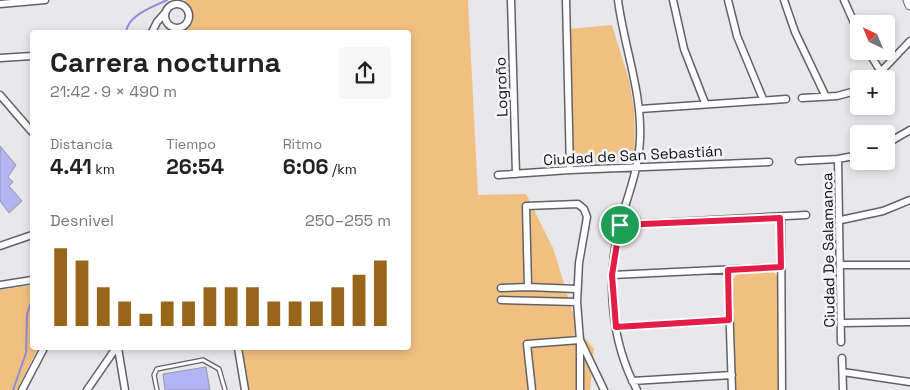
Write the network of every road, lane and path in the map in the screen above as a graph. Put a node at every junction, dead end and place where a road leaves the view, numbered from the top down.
1 (45, 0) edge
2 (511, 0) edge
3 (566, 0) edge
4 (618, 0) edge
5 (673, 0) edge
6 (728, 0) edge
7 (784, 0) edge
8 (844, 0) edge
9 (908, 0) edge
10 (185, 3) edge
11 (0, 4) edge
12 (910, 5) edge
13 (166, 12) junction
14 (851, 15) edge
15 (173, 28) junction
16 (153, 30) edge
17 (168, 30) edge
18 (910, 41) edge
19 (30, 56) edge
20 (0, 58) edge
21 (883, 70) edge
22 (850, 93) edge
23 (0, 95) edge
24 (826, 97) junction
25 (802, 98) dead end
26 (763, 99) junction
27 (786, 99) dead end
28 (705, 104) junction
29 (640, 109) junction
30 (30, 130) edge
31 (910, 130) edge
32 (895, 139) edge
33 (850, 156) edge
34 (838, 159) junction
35 (799, 161) dead end
36 (769, 162) dead end
37 (637, 168) junction
38 (570, 170) junction
39 (516, 174) junction
40 (498, 175) dead end
41 (909, 202) edge
42 (806, 215) dead end
43 (780, 218) junction
44 (841, 220) junction
45 (620, 225) junction
46 (30, 236) edge
47 (0, 246) edge
48 (841, 265) junction
49 (910, 265) edge
50 (781, 267) junction
51 (728, 270) junction
52 (612, 275) junction
53 (30, 280) edge
54 (0, 285) edge
55 (528, 287) junction
56 (501, 288) dead end
57 (577, 289) junction
58 (501, 300) dead end
59 (577, 302) junction
60 (729, 320) junction
61 (910, 322) edge
62 (842, 323) junction
63 (616, 327) junction
64 (580, 340) junction
65 (841, 342) dead end
66 (43, 350) edge
67 (116, 350) edge
68 (117, 350) edge
69 (238, 350) edge
70 (842, 358) dead end
71 (843, 372) junction
72 (732, 375) junction
73 (632, 381) junction
74 (910, 382) edge
75 (22, 390) edge
76 (87, 390) edge
77 (126, 390) edge
78 (157, 390) edge
79 (225, 390) edge
80 (245, 390) edge
81 (532, 390) edge
82 (580, 390) edge
83 (604, 390) edge
84 (637, 390) edge
85 (732, 390) edge
86 (782, 390) edge
87 (843, 390) edge

1 - 11 street
2 - 39 street, Logroño
3 - 38 street
4 - 29 street
5 - 28 street
6 - 26 street
7 - 24 street
8 - 14 street
9 - 12 main road
10 - 13 street
10 - 15 street
13 - 15 street
13 - 16 street
15 - 17 street
18 - 21 street
19 - 20 street
22 - 24 street
23 - 30 street
24 - 25 street
26 - 27 street
26 - 28 street
28 - 29 street
29 - 37 street
31 - 32 street
33 - 34 street
34 - 35 street
34 - 44 street, Ciudad De Salamanca
36 - 37 street, Ciudad de San Sebastián
37 - 38 street, Ciudad de San Sebastián
37 - 45 street
38 - 39 street, Ciudad de San Sebastián
39 - 40 street, Ciudad de San Sebastián
41 - 44 street
42 - 43 street
43 - 45 street
43 - 50 street
44 - 48 street, Ciudad De Salamanca
45 - 52 street
46 - 47 street
48 - 49 street
48 - 62 street, Ciudad De Salamanca
50 - 51 street
50 - 86 street
51 - 52 street
51 - 60 street
52 - 63 street
53 - 54 street
55 - 56 street
55 - 57 street
55 - 57 street
57 - 59 street
58 - 59 street
59 - 64 street
60 - 63 street
60 - 72 street
61 - 62 street
62 - 65 street, Ciudad De Salamanca
63 - 73 street
64 - 81 street
64 - 82 street
64 - 83 street
66 - 75 street
67 - 76 street
68 - 77 street
69 - 80 street
70 - 71 street
71 - 74 street
71 - 87 street
72 - 73 street
72 - 85 street
73 - 84 street
78 - 79 lane

